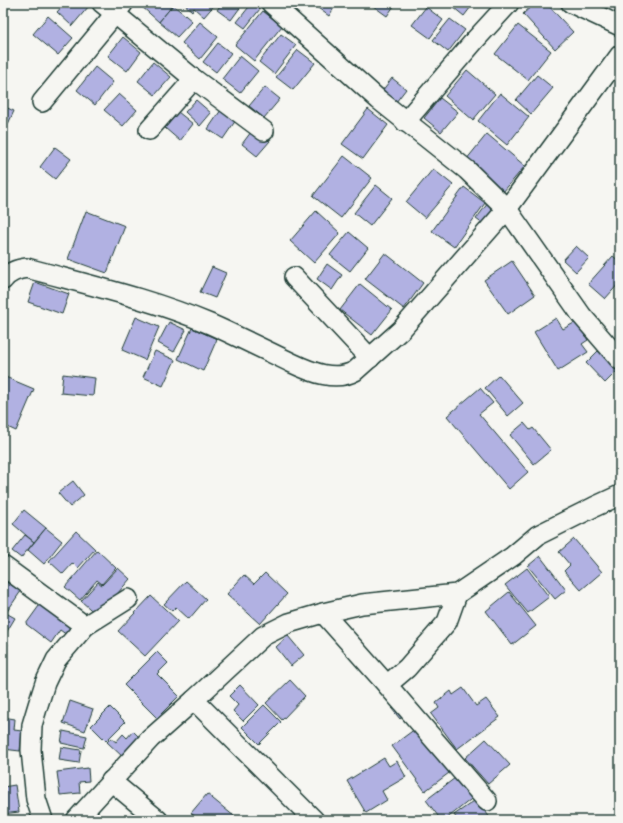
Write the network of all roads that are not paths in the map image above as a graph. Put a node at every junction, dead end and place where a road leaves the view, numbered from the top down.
1 (272, 3) edge
2 (509, 3) edge
3 (571, 3) edge
4 (113, 6) edge
5 (620, 26) edge
6 (620, 55) edge
7 (194, 79) junction
8 (42, 102) dead end
9 (405, 122) junction
10 (149, 130) dead end
11 (264, 131) dead end
12 (507, 209) junction
13 (294, 277) dead end
14 (3, 280) edge
15 (370, 358) junction
16 (620, 360) edge
17 (620, 495) edge
18 (3, 566) edge
19 (457, 594) junction
20 (128, 599) dead end
21 (323, 613) junction
22 (85, 626) junction
23 (387, 685) junction
24 (194, 700) junction
25 (111, 781) junction
26 (487, 801) dead end
27 (43, 820) edge
28 (76, 820) edge
29 (158, 820) edge
30 (314, 820) edge

1 - 9 street
2 - 9 street
3 - 5 street
4 - 7 street
4 - 8 street
6 - 12 street
7 - 10 street
7 - 11 street
9 - 12 street
12 - 15 street
12 - 16 street
13 - 15 street
14 - 15 street
17 - 19 street
18 - 22 street
19 - 21 street
19 - 23 street
20 - 22 street
21 - 23 street
21 - 24 street
22 - 27 street
23 - 26 street
24 - 25 street
24 - 30 street
25 - 28 street
25 - 29 street

